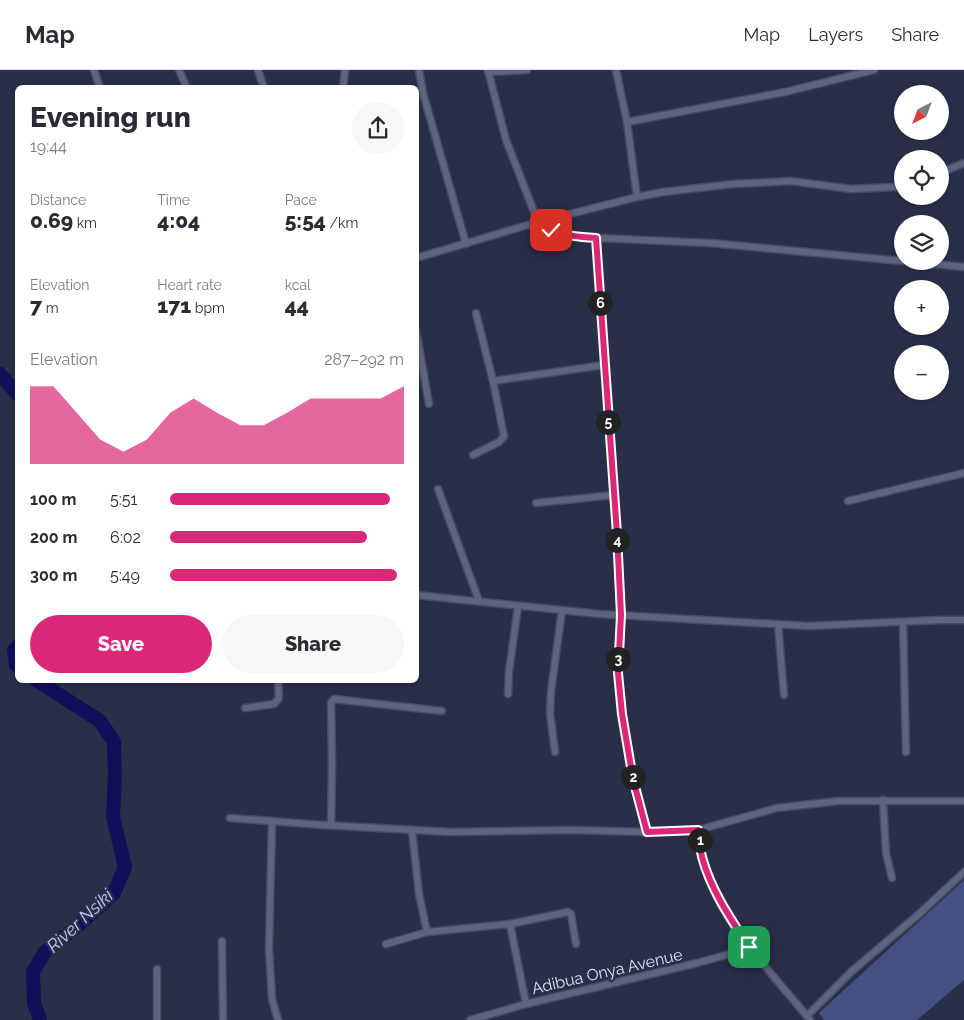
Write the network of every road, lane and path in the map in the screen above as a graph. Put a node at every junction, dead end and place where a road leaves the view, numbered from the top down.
1 (94, 70) edge
2 (179, 70) edge
3 (258, 70) edge
4 (345, 70) edge
5 (419, 70) edge
6 (527, 70) edge
7 (616, 70) edge
8 (874, 70) edge
9 (488, 71) edge
10 (99, 85) edge
11 (186, 85) edge
12 (263, 85) edge
13 (343, 85) edge
14 (627, 122) junction
15 (964, 162) edge
16 (949, 169) edge
17 (894, 187) edge
18 (637, 197) junction
19 (538, 222) junction
20 (596, 238) junction
21 (466, 244) junction
22 (419, 257) edge
23 (894, 260) edge
24 (949, 266) edge
25 (964, 267) edge
26 (476, 313) dead end
27 (419, 347) edge
28 (604, 364) junction
29 (493, 381) junction
30 (429, 404) dead end
31 (473, 455) dead end
32 (964, 473) edge
33 (438, 489) dead end
34 (614, 495) junction
35 (848, 502) dead end
36 (536, 503) dead end
37 (419, 594) edge
38 (479, 601) junction
39 (518, 606) junction
40 (562, 610) junction
41 (621, 615) junction
42 (964, 620) edge
43 (903, 622) junction
44 (778, 624) junction
45 (278, 683) edge
46 (508, 694) dead end
47 (784, 695) dead end
48 (245, 708) dead end
49 (442, 711) dead end
50 (555, 752) dead end
51 (906, 752) dead end
52 (883, 800) junction
53 (964, 801) edge
54 (230, 818) dead end
55 (272, 821) junction
56 (331, 826) junction
57 (412, 830) junction
58 (698, 830) junction
59 (647, 832) junction
60 (964, 872) edge
61 (892, 878) dead end
62 (510, 924) junction
63 (427, 932) junction
64 (222, 941) dead end
65 (386, 944) dead end
66 (576, 944) dead end
67 (749, 947) junction
68 (157, 970) dead end
69 (526, 1004) junction
70 (808, 1018) edge
71 (157, 1020) edge
72 (223, 1020) edge
73 (278, 1020) edge
74 (470, 1020) edge

1 - 10 street
2 - 11 street
3 - 12 street
4 - 13 street
5 - 21 street
6 - 9 street
7 - 14 street
8 - 14 street
9 - 19 street
14 - 18 street
15 - 16 street
17 - 18 street
18 - 19 street
19 - 20 street
19 - 21 street
20 - 23 street
20 - 28 street
21 - 22 street
24 - 25 street
26 - 29 street
27 - 30 street
28 - 29 street
28 - 34 street
29 - 31 street
32 - 35 street
33 - 38 street
34 - 36 street
34 - 41 street
37 - 38 street
38 - 39 street
39 - 40 street
39 - 46 street
40 - 41 street
40 - 50 street
41 - 44 street
41 - 59 street
42 - 43 street
43 - 44 street
43 - 51 street
44 - 47 street
45 - 48 street
49 - 56 street
52 - 53 street
52 - 58 street
52 - 61 street
54 - 55 street
55 - 56 street
55 - 73 street
56 - 57 street
57 - 59 street
57 - 63 street
58 - 59 street
58 - 67 street
60 - 70 street
62 - 63 street
62 - 66 street
62 - 69 street
63 - 65 street
64 - 72 street
67 - 69 street, Adibua Onya Avenue
67 - 70 street
68 - 71 street
69 - 74 street, Adibua Onya Avenue

